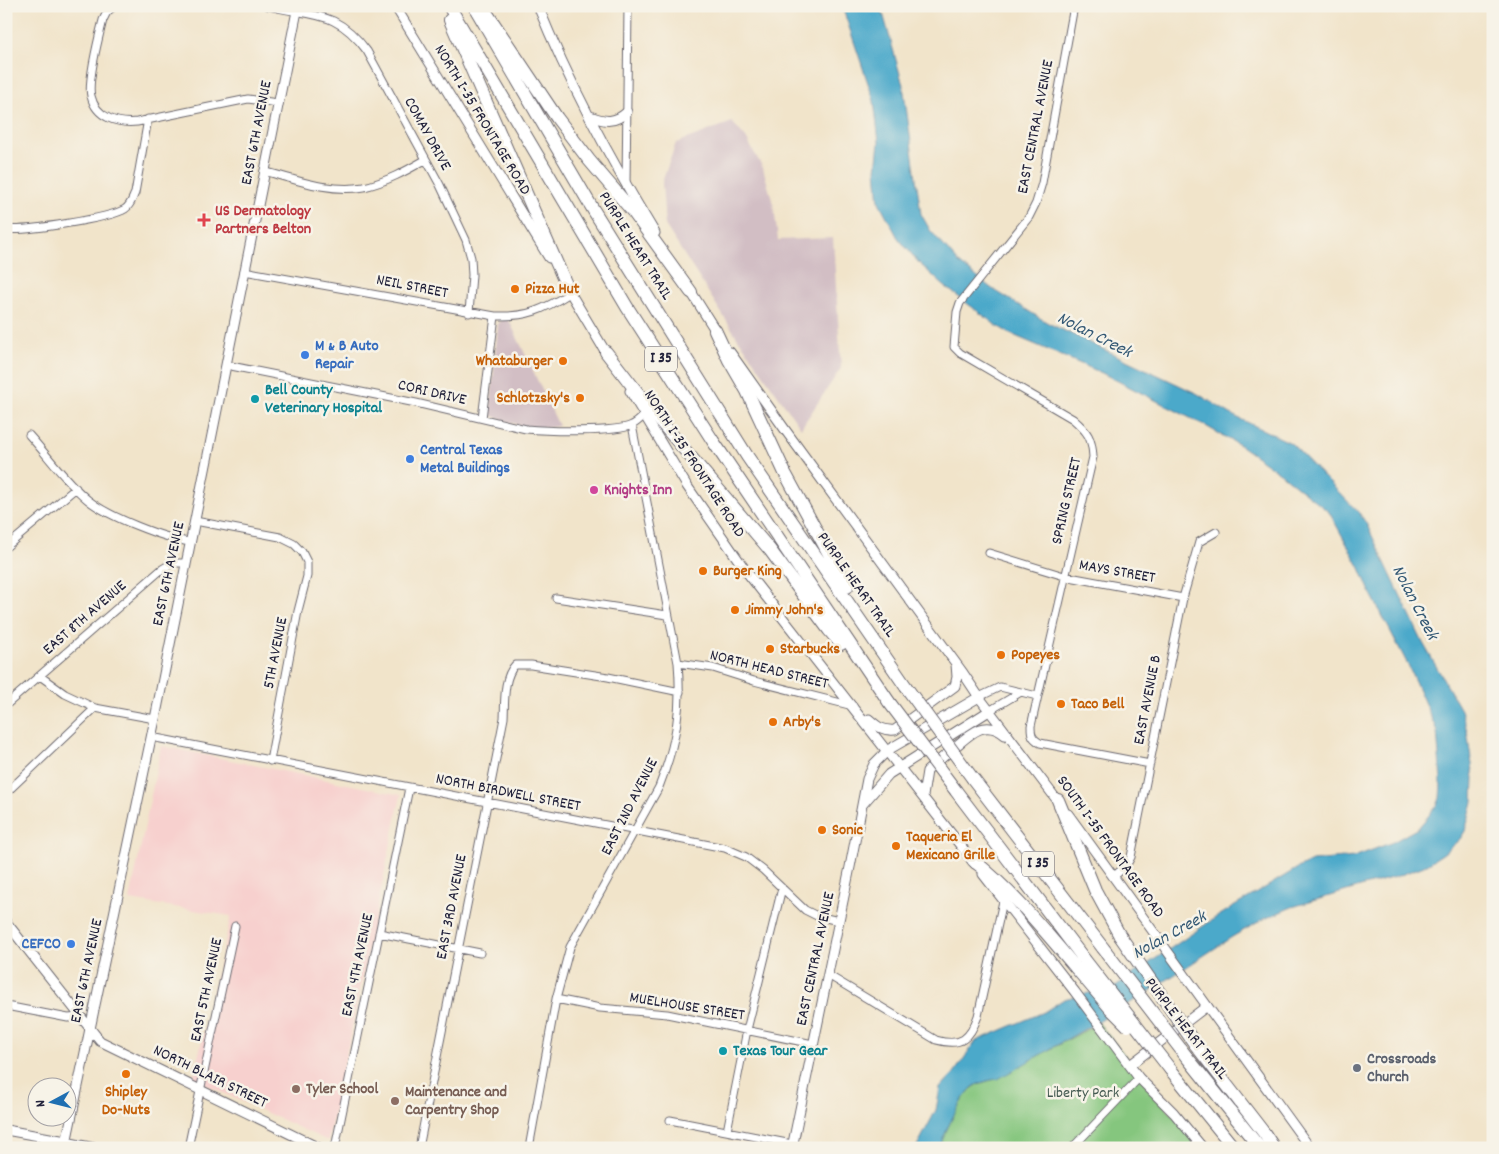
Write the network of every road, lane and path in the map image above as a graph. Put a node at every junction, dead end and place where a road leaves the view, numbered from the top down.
1 (114, 6) edge
2 (268, 6) edge
3 (395, 6) edge
4 (445, 6) edge
5 (450, 6) edge
6 (474, 6) edge
7 (482, 6) edge
8 (538, 6) edge
9 (628, 6) edge
10 (1074, 6) edge
11 (298, 8) edge
12 (278, 103) junction
13 (627, 112) junction
14 (590, 116) junction
15 (148, 120) junction
16 (425, 160) junction
17 (264, 171) junction
18 (626, 186) junction
19 (6, 229) edge
20 (244, 271) junction
21 (569, 291) junction
22 (691, 292) junction
23 (469, 312) junction
24 (495, 316) junction
25 (715, 330) junction
26 (954, 347) joint
27 (606, 352) junction
28 (226, 365) junction
29 (644, 415) junction
30 (482, 418) junction
31 (632, 425) junction
32 (29, 434) dead end
33 (76, 488) junction
34 (195, 521) junction
35 (1216, 532) dead end
36 (190, 542) junction
37 (6, 547) edge
38 (989, 553) dead end
39 (186, 563) junction
40 (1064, 576) junction
41 (556, 598) dead end
42 (1183, 598) junction
43 (667, 614) junction
44 (880, 649) junction
45 (678, 663) junction
46 (956, 664) junction
47 (868, 672) junction
48 (40, 676) junction
49 (680, 692) junction
50 (1021, 692) junction
51 (1037, 696) junction
52 (979, 697) junction
53 (6, 705) edge
54 (853, 706) junction
55 (96, 708) junction
56 (989, 711) junction
57 (155, 719) junction
58 (151, 738) junction
59 (888, 750) junction
60 (1022, 753) junction
61 (270, 761) junction
62 (1150, 764) junction
63 (900, 766) junction
64 (409, 788) junction
65 (6, 793) edge
66 (923, 796) junction
67 (1058, 800) junction
68 (487, 803) junction
69 (862, 805) junction
70 (636, 831) junction
71 (973, 860) junction
72 (1113, 876) junction
73 (782, 888) junction
74 (1003, 901) junction
75 (839, 921) junction
76 (6, 922) edge
77 (234, 926) dead end
78 (378, 933) junction
79 (458, 950) junction
80 (480, 953) dead end
81 (1080, 964) junction
82 (828, 975) junction
83 (556, 999) junction
84 (6, 1006) edge
85 (1207, 1006) junction
86 (80, 1017) junction
87 (90, 1029) junction
88 (747, 1030) junction
89 (813, 1044) junction
90 (1130, 1065) junction
91 (1139, 1078) junction
92 (200, 1089) junction
93 (670, 1120) dead end
94 (6, 1130) edge
95 (727, 1131) junction
96 (66, 1144) edge
97 (307, 1145) edge
98 (792, 1146) edge
99 (99, 1148) edge
100 (188, 1148) edge
101 (319, 1148) edge
102 (335, 1148) edge
103 (419, 1148) edge
104 (529, 1148) edge
105 (1072, 1148) edge
106 (1203, 1148) edge
107 (1234, 1148) edge
108 (1260, 1148) edge
109 (1274, 1148) edge
110 (1310, 1148) edge

1 - 15 street
2 - 11 street, COMAY DRIVE
3 - 21 main road, NORTH I-35 FRONTAGE ROAD
4 - 21 highway
5 - 47 highway, I 35
6 - 44 highway, PURPLE HEART TRAIL / I 35
7 - 22 highway
8 - 14 main road
9 - 13 street
10 - 26 street, EAST CENTRAL AVENUE
11 - 12 main road, EAST 6TH AVENUE
11 - 16 street, COMAY DRIVE
12 - 15 street
12 - 17 main road, EAST 6TH AVENUE
13 - 14 main road
13 - 18 street
14 - 18 main road
15 - 19 street
16 - 17 street
16 - 23 street, COMAY DRIVE
17 - 20 main road, EAST 6TH AVENUE
18 - 22 main road
20 - 23 street, NEIL STREET
20 - 28 main road, EAST 6TH AVENUE
21 - 24 street, NEIL STREET
21 - 27 main road, NORTH I-35 FRONTAGE ROAD
22 - 25 main road
23 - 24 street, NEIL STREET
24 - 30 street
25 - 44 highway
25 - 46 main road
26 - 40 street, SPRING STREET
27 - 29 main road, NORTH I-35 FRONTAGE ROAD
27 - 47 highway
28 - 30 street, CORI DRIVE
28 - 34 main road, EAST 6TH AVENUE
29 - 31 street
29 - 54 main road, NORTH I-35 FRONTAGE ROAD
30 - 31 street, CORI DRIVE
31 - 43 street, EAST 2ND AVENUE
32 - 33 street
33 - 36 street
33 - 37 street
34 - 36 main road, EAST 6TH AVENUE
34 - 61 street, 5TH AVENUE
35 - 42 street, EAST AVENUE B
36 - 39 main road, EAST 6TH AVENUE
38 - 40 street, MAYS STREET
39 - 48 street, EAST 8TH AVENUE
39 - 57 main road, EAST 6TH AVENUE
40 - 42 street, MAYS STREET
40 - 51 street, SPRING STREET
41 - 43 street
42 - 62 street, EAST AVENUE B
43 - 45 street, EAST 2ND AVENUE
44 - 108 highway, PURPLE HEART TRAIL / I 35, bridge
45 - 49 street, EAST 2ND AVENUE
45 - 54 street, NORTH HEAD STREET
46 - 52 main road
46 - 54 main road
47 - 81 highway, I 35, bridge
48 - 53 street, EAST 8TH AVENUE
48 - 55 street
49 - 68 street, EAST 3RD AVENUE
49 - 70 street, EAST 2ND AVENUE
50 - 51 street, EAST CENTRAL AVENUE
50 - 52 street, EAST CENTRAL AVENUE
50 - 56 street, EAST CENTRAL AVENUE
51 - 62 street, SPRING STREET
52 - 56 main road
52 - 59 main road, EAST CENTRAL AVENUE
54 - 59 main road, NORTH I-35 FRONTAGE ROAD
55 - 57 street
55 - 65 street
56 - 60 main road, SOUTH I-35 FRONTAGE ROAD
56 - 63 main road, EAST CENTRAL AVENUE
57 - 58 main road, EAST 6TH AVENUE
58 - 61 street, NORTH BIRDWELL STREET
58 - 87 main road, EAST 6TH AVENUE
59 - 63 main road, NORTH I-35 FRONTAGE ROAD
59 - 69 main road, EAST CENTRAL AVENUE
60 - 66 main road
60 - 67 main road, SOUTH I-35 FRONTAGE ROAD
61 - 64 street, NORTH BIRDWELL STREET
62 - 72 street, EAST AVENUE B
63 - 66 main road
63 - 69 main road, EAST CENTRAL AVENUE
64 - 68 street, NORTH BIRDWELL STREET
64 - 78 street, EAST 4TH AVENUE
66 - 71 main road
67 - 72 main road, SOUTH I-35 FRONTAGE ROAD
67 - 109 highway, bridge
68 - 70 street, NORTH BIRDWELL STREET
68 - 79 street, EAST 3RD AVENUE
69 - 75 main road, EAST CENTRAL AVENUE
70 - 73 street, NORTH BIRDWELL STREET
70 - 83 street, EAST 2ND AVENUE
71 - 74 main road
71 - 81 highway
72 - 85 main road, SOUTH I-35 FRONTAGE ROAD
73 - 75 street, NORTH BIRDWELL STREET
73 - 88 street
74 - 82 street
74 - 90 main road
75 - 82 main road, EAST CENTRAL AVENUE
76 - 86 main road, NORTH BLAIR STREET
77 - 92 street, EAST 5TH AVENUE
78 - 79 street
78 - 102 street, EAST 4TH AVENUE
79 - 80 street
79 - 103 street, EAST 3RD AVENUE
81 - 107 highway, bridge
82 - 89 main road, EAST CENTRAL AVENUE
83 - 88 street, MUELHOUSE STREET
83 - 104 street, EAST 2ND AVENUE
84 - 86 street
85 - 90 main road
85 - 110 main road, SOUTH I-35 FRONTAGE ROAD
86 - 87 main road, NORTH BLAIR STREET
87 - 92 main road, NORTH BLAIR STREET
87 - 96 main road, EAST 6TH AVENUE
88 - 89 street, MUELHOUSE STREET
88 - 95 street
89 - 98 main road, EAST CENTRAL AVENUE
90 - 91 main road
91 - 105 street
91 - 106 main road
92 - 97 main road, NORTH BLAIR STREET
92 - 100 street, EAST 5TH AVENUE
93 - 95 street
94 - 96 main road
95 - 98 street
96 - 99 street
97 - 101 main road, NORTH BLAIR STREET

